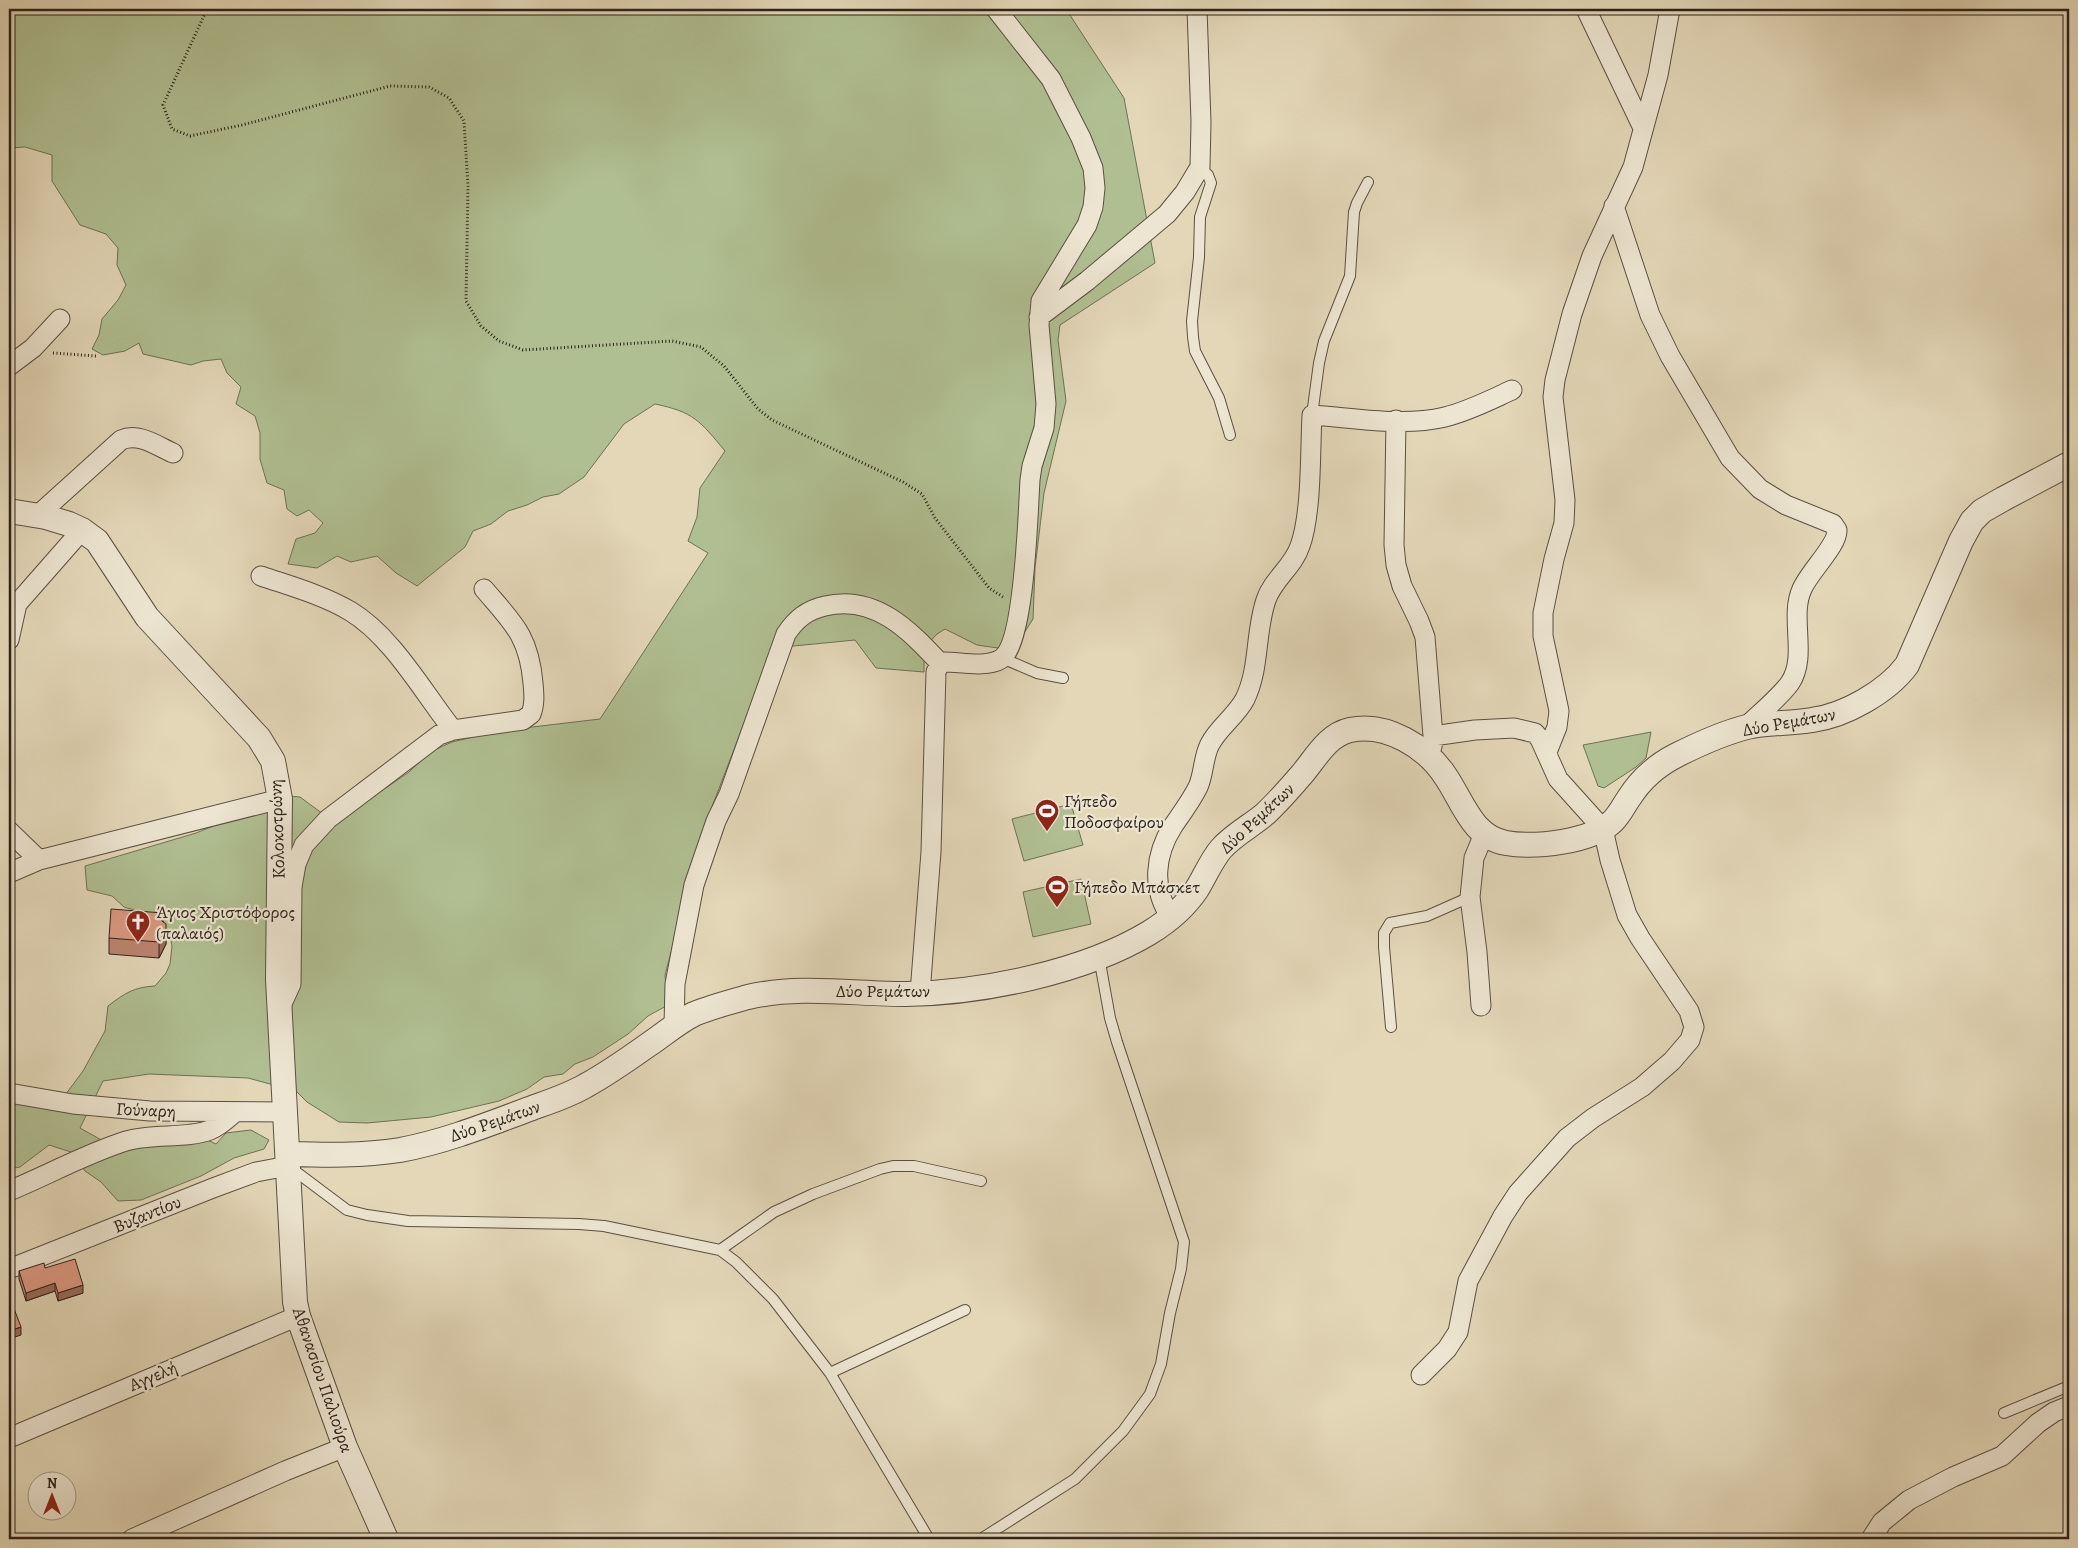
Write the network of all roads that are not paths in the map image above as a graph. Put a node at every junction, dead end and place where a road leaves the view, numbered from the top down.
1 (996, 9) edge
2 (1197, 9) edge
3 (1586, 9) edge
4 (1670, 9) edge
5 (1642, 126) junction
6 (1200, 168) junction
7 (1368, 182) dead end
8 (1614, 206) junction
9 (1039, 317) junction
10 (60, 319) dead end
11 (9, 366) edge
12 (1512, 390) dead end
13 (1312, 415) junction
14 (1396, 420) junction
15 (1230, 435) dead end
16 (173, 453) dead end
17 (2069, 464) edge
18 (9, 511) edge
19 (37, 516) junction
20 (82, 530) junction
21 (261, 576) dead end
22 (484, 588) dead end
23 (13, 604) edge
24 (9, 640) edge
25 (1002, 658) junction
26 (940, 663) junction
27 (1063, 678) dead end
28 (1746, 727) junction
29 (453, 730) junction
30 (1434, 736) junction
31 (1547, 752) junction
32 (1430, 759) junction
33 (280, 799) junction
34 (1603, 829) junction
35 (9, 831) edge
36 (1484, 834) junction
37 (39, 860) junction
38 (9, 873) edge
39 (1470, 898) junction
40 (1171, 918) junction
41 (1099, 957) junction
42 (920, 993) junction
43 (1481, 1006) dead end
44 (280, 1009) junction
45 (674, 1026) junction
46 (1391, 1027) dead end
47 (9, 1093) edge
48 (235, 1112) junction
49 (284, 1112) junction
50 (288, 1160) junction
51 (980, 1182) dead end
52 (9, 1191) edge
53 (720, 1250) junction
54 (9, 1269) edge
55 (964, 1310) dead end
56 (298, 1316) junction
57 (830, 1374) junction
58 (1421, 1375) dead end
59 (2069, 1386) edge
60 (2069, 1406) edge
61 (2004, 1413) dead end
62 (9, 1438) edge
63 (345, 1447) junction
64 (132, 1539) edge
65 (386, 1539) edge
66 (929, 1539) edge
67 (981, 1539) edge
68 (1871, 1539) edge

1 - 9 street
2 - 6 street
3 - 5 street
4 - 5 street
5 - 8 street
6 - 9 street
6 - 15 lane
7 - 13 lane
8 - 28 street
8 - 31 street
9 - 25 street
10 - 11 street
12 - 14 street
13 - 14 street
13 - 40 street
14 - 30 street
16 - 19 street
17 - 28 street, Δύο Ρεμάτων
18 - 19 street, Κολοκοτρώνη
19 - 20 street, Κολοκοτρώνη
20 - 23 street
20 - 33 street, Κολοκοτρώνη
21 - 29 street
22 - 29 street
23 - 24 street
25 - 26 street
25 - 27 lane
26 - 42 street
26 - 45 street
28 - 34 street, Δύο Ρεμάτων
29 - 44 street
30 - 31 street
30 - 32 street
31 - 34 street
32 - 36 street, Δύο Ρεμάτων
32 - 40 street, Δύο Ρεμάτων
33 - 37 street
33 - 44 street, Κολοκοτρώνη
34 - 36 street, Δύο Ρεμάτων
34 - 58 street
35 - 37 street
36 - 39 street
37 - 38 street
39 - 43 street
39 - 46 lane
40 - 41 street, Δύο Ρεμάτων
41 - 42 street, Δύο Ρεμάτων
41 - 67 lane
42 - 45 street, Δύο Ρεμάτων
44 - 49 street, Κολοκοτρώνη
45 - 50 street, Δύο Ρεμάτων
47 - 48 street, Γούναρη
48 - 49 street, Γούναρη
48 - 52 street
49 - 50 street, Κολοκοτρώνη
50 - 53 lane
50 - 54 street, Βυζαντίου
50 - 56 street, Αθανασίου Παλιούρα
51 - 53 lane
53 - 57 lane
55 - 57 lane
56 - 62 street, Αγγελή
56 - 63 street, Αθανασίου Παλιούρα
57 - 66 lane
59 - 61 lane
60 - 68 street
63 - 64 street
63 - 65 street, Αθανασίου Παλιούρα

